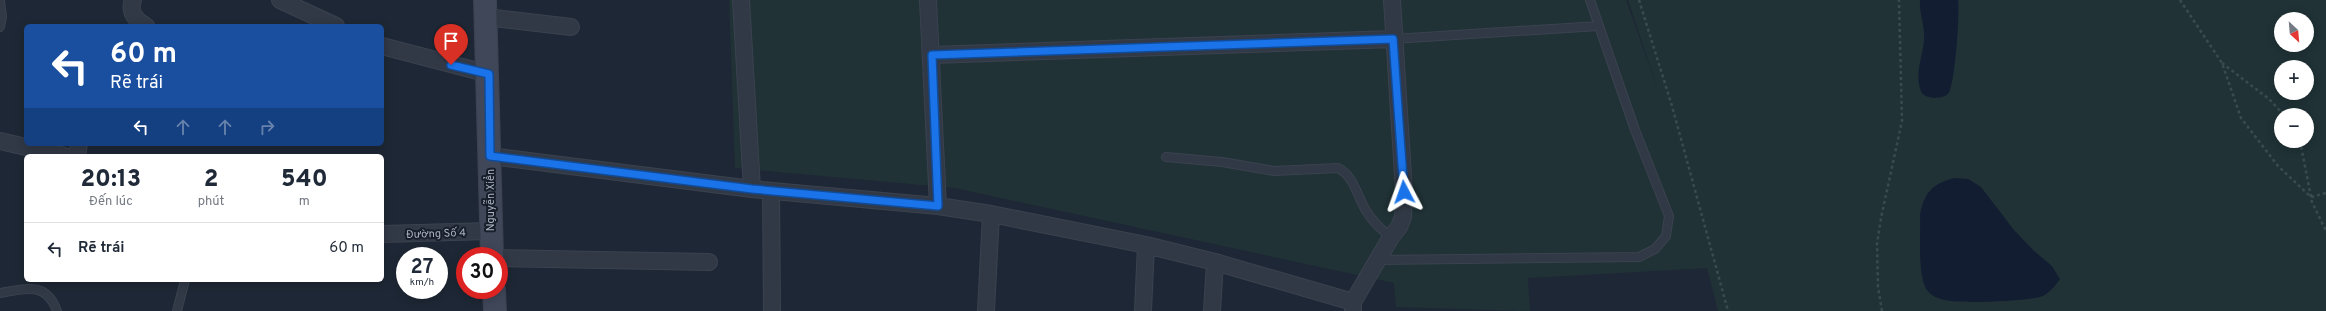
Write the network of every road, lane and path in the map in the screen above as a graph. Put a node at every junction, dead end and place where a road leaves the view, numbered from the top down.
1 (133, 0) edge
2 (280, 0) edge
3 (741, 0) edge
4 (928, 0) edge
5 (1392, 0) edge
6 (1590, 0) edge
7 (1639, 0) edge
8 (1899, 0) edge
9 (2180, 0) edge
10 (0, 1) edge
11 (486, 9) edge
12 (144, 24) edge
13 (332, 24) edge
14 (1599, 26) junction
15 (0, 27) edge
16 (571, 27) dead end
17 (1393, 39) junction
18 (384, 47) edge
19 (932, 55) junction
20 (2222, 63) junction
21 (489, 74) junction
22 (2277, 108) edge
23 (0, 141) edge
24 (2301, 148) edge
25 (56, 154) edge
26 (490, 156) junction
27 (1166, 157) dead end
28 (752, 189) junction
29 (771, 191) junction
30 (2326, 193) edge
31 (2310, 197) junction
32 (938, 206) junction
33 (991, 214) junction
34 (490, 231) junction
35 (2326, 231) edge
36 (384, 234) edge
37 (1391, 236) junction
38 (1146, 245) junction
39 (491, 247) edge
40 (508, 258) edge
41 (1378, 260) junction
42 (709, 262) dead end
43 (1214, 262) junction
44 (184, 282) edge
45 (0, 293) edge
46 (494, 299) edge
47 (1353, 307) edge
48 (57, 311) edge
49 (177, 311) edge
50 (495, 311) edge
51 (772, 311) edge
52 (986, 311) edge
53 (1143, 311) edge
54 (1212, 311) edge
55 (1728, 311) edge
56 (1882, 311) edge

1 - 12 street
2 - 13 street
3 - 28 street
4 - 19 street
5 - 17 street
6 - 14 lane
7 - 55 path
8 - 56 path
9 - 20 path
10 - 15 lane
11 - 16 street
11 - 21 main road, Nguyễn Xiển
14 - 17 lane
14 - 41 lane
17 - 19 street
17 - 37 street
18 - 21 street
19 - 32 street
20 - 22 path
20 - 31 path
21 - 26 main road, Nguyễn Xiển
23 - 25 street
24 - 31 path
26 - 28 street
26 - 34 main road, Nguyễn Xiển
27 - 37 lane
28 - 29 street
29 - 32 street
29 - 51 street
30 - 31 path
31 - 35 path
32 - 33 street
33 - 38 street
33 - 52 street
34 - 36 street, Đường Số 4
34 - 39 main road, Nguyễn Xiển
37 - 41 street
38 - 43 street
38 - 53 street
40 - 42 street
41 - 47 street
43 - 47 street
43 - 54 street
44 - 49 lane
45 - 48 lane
46 - 50 main road

